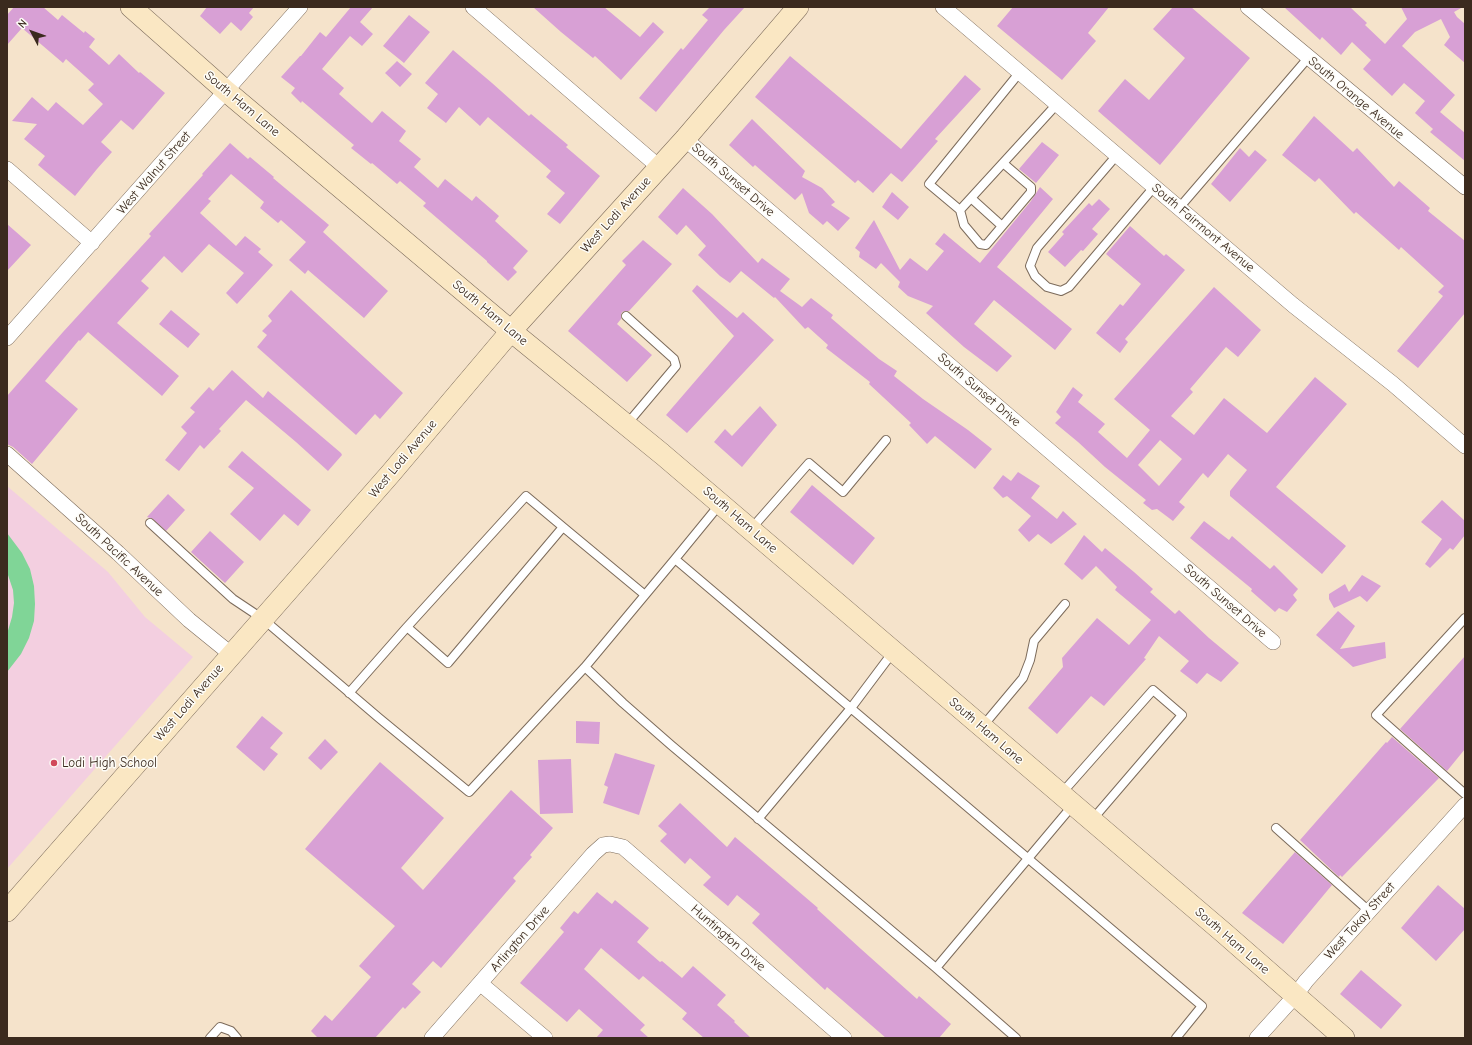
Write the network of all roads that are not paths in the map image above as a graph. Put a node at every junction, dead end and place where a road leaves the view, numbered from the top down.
1 (131, 7) edge
2 (300, 7) edge
3 (473, 7) edge
4 (798, 7) edge
5 (943, 7) edge
6 (1248, 7) edge
7 (1308, 58) junction
8 (1020, 72) junction
9 (226, 91) junction
10 (1057, 104) junction
11 (685, 139) junction
12 (1117, 155) junction
13 (1003, 163) junction
14 (659, 167) junction
15 (7, 169) edge
16 (1154, 187) junction
17 (1465, 187) edge
18 (971, 198) junction
19 (1178, 208) junction
20 (960, 210) junction
21 (1002, 226) junction
22 (92, 243) junction
23 (626, 316) dead end
24 (511, 331) junction
25 (7, 338) edge
26 (627, 425) junction
27 (886, 440) dead end
28 (1465, 446) edge
29 (7, 454) edge
30 (720, 503) junction
31 (150, 523) dead end
32 (563, 527) junction
33 (751, 530) junction
34 (674, 559) junction
35 (645, 595) junction
36 (1065, 604) dead end
37 (1465, 618) edge
38 (263, 620) junction
39 (407, 627) junction
40 (1273, 642) dead end
41 (893, 651) junction
42 (232, 655) junction
43 (585, 667) junction
44 (349, 693) junction
45 (851, 708) junction
46 (981, 727) junction
47 (1465, 794) edge
48 (1067, 800) junction
49 (1465, 805) edge
50 (758, 819) junction
51 (1092, 821) junction
52 (1276, 828) dead end
53 (610, 844) joint
54 (1028, 859) junction
55 (7, 911) edge
56 (1369, 911) junction
57 (936, 968) junction
58 (480, 984) junction
59 (1295, 996) junction
60 (210, 1038) edge
61 (237, 1038) edge
62 (432, 1038) edge
63 (545, 1038) edge
64 (844, 1038) edge
65 (1016, 1038) edge
66 (1176, 1038) edge
67 (1257, 1038) edge
68 (1344, 1038) edge

1 - 9 main road, South Ham Lane
2 - 9 street, West Walnut Street
3 - 14 street
4 - 11 main road, West Lodi Avenue
5 - 8 street, South Fairmont Avenue
6 - 7 street, South Orange Avenue
7 - 17 street, South Orange Avenue
7 - 19 lane
8 - 10 street, South Fairmont Avenue
8 - 20 lane
9 - 22 street, West Walnut Street
9 - 24 main road, South Ham Lane
10 - 12 street, South Fairmont Avenue
10 - 13 lane
11 - 14 main road, West Lodi Avenue
11 - 40 street, South Sunset Drive
12 - 16 street, South Fairmont Avenue
12 - 16 lane
13 - 18 lane
13 - 21 lane
14 - 24 main road, West Lodi Avenue
15 - 22 street
16 - 19 street, South Fairmont Avenue
18 - 20 lane
18 - 21 lane
19 - 28 street, South Fairmont Avenue
20 - 21 lane
22 - 25 street, West Walnut Street
23 - 26 lane
24 - 26 main road, South Ham Lane
24 - 38 main road, West Lodi Avenue
26 - 30 main road, South Ham Lane
27 - 33 lane
29 - 42 street, South Pacific Avenue
30 - 33 main road, South Ham Lane
30 - 34 lane
31 - 38 lane
32 - 35 lane
32 - 39 lane
32 - 39 lane
33 - 41 main road, South Ham Lane
34 - 35 lane
34 - 45 lane
35 - 43 lane
36 - 46 lane
37 - 47 lane
38 - 42 main road, West Lodi Avenue
38 - 44 lane
39 - 44 lane
41 - 45 lane
41 - 46 main road, South Ham Lane
42 - 55 main road, West Lodi Avenue
43 - 44 lane
43 - 50 lane
45 - 50 lane
45 - 54 lane
46 - 48 main road, South Ham Lane
48 - 51 main road, South Ham Lane
48 - 51 lane
48 - 54 lane
49 - 56 street, West Tokay Street
50 - 57 lane
51 - 59 main road, South Ham Lane
52 - 56 lane
53 - 58 street, Arlington Drive
53 - 64 street, Huntington Drive
54 - 57 lane
54 - 66 lane
56 - 59 street, West Tokay Street
57 - 65 lane
58 - 62 street, Arlington Drive
58 - 63 street
59 - 67 street, West Tokay Street
59 - 68 main road, South Ham Lane
60 - 61 lane

